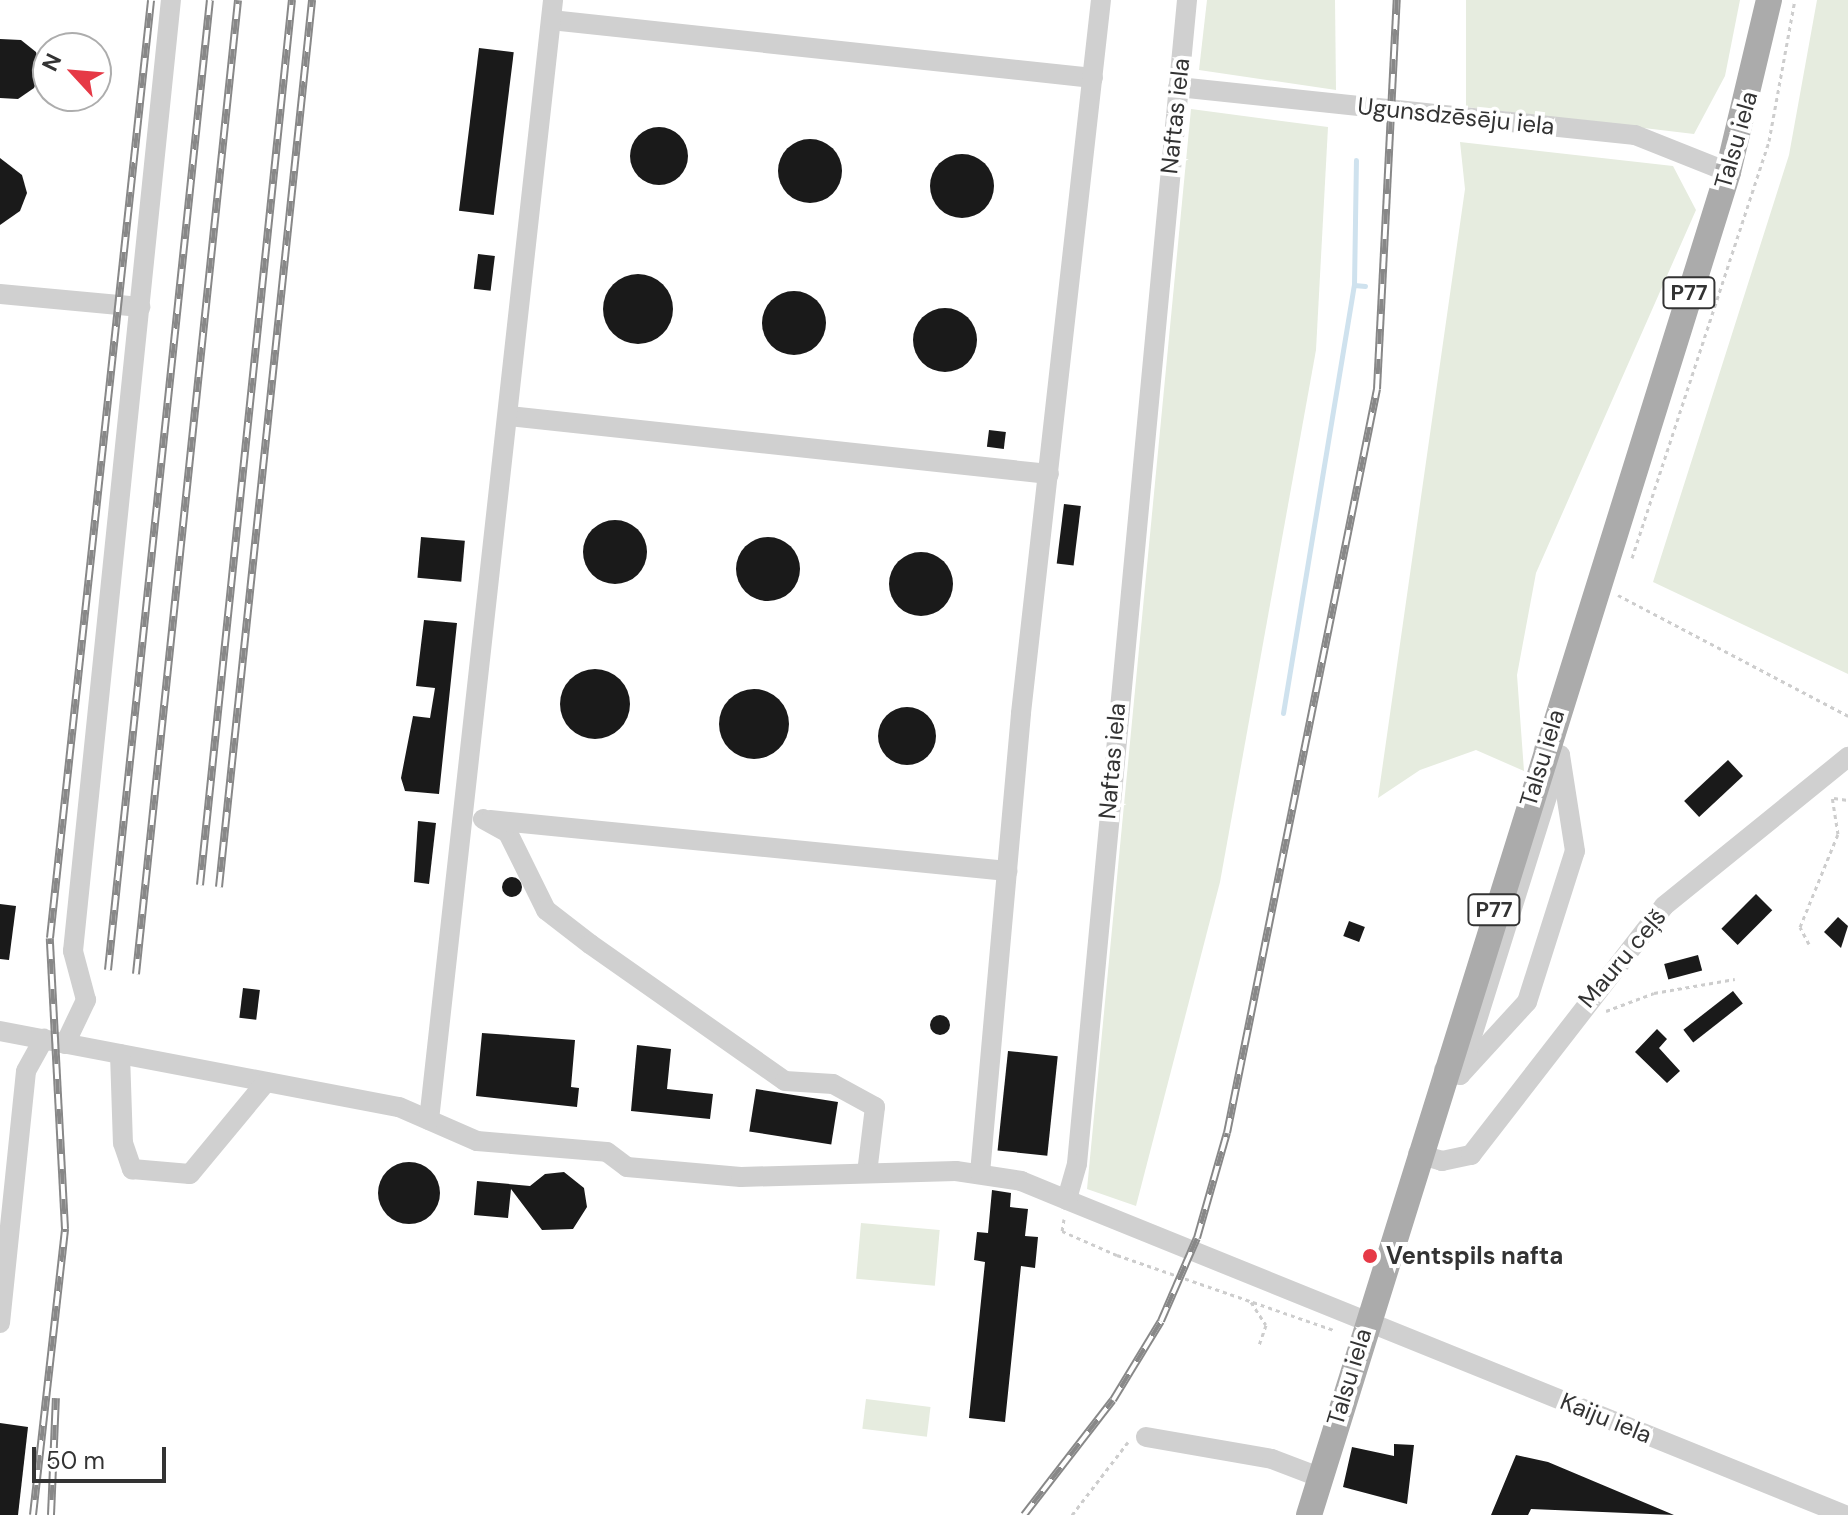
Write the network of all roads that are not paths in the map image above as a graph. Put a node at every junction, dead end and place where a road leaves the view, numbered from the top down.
1 (171, 0) edge
2 (1101, 0) edge
3 (1187, 0) edge
4 (1769, 0) edge
5 (552, 10) edge
6 (1093, 78) junction
7 (1178, 87) junction
8 (1728, 172) junction
9 (0, 294) edge
10 (140, 307) junction
11 (509, 416) junction
12 (1049, 474) junction
13 (1552, 753) junction
14 (1848, 757) edge
15 (473, 818) junction
16 (1007, 871) junction
17 (0, 1031) edge
18 (44, 1039) junction
19 (65, 1044) junction
20 (120, 1054) junction
21 (1452, 1072) junction
22 (266, 1082) junction
23 (429, 1120) junction
24 (1418, 1154) junction
25 (867, 1173) junction
26 (980, 1173) junction
27 (1067, 1200) junction
28 (1367, 1321) junction
29 (0, 1323) edge
30 (1146, 1437) road end
31 (1319, 1477) junction
32 (1309, 1515) edge
33 (1845, 1515) edge

1 - 10 street
2 - 6 street
3 - 7 street, Naftas iela
4 - 8 main road, Talsu iela / P77
5 - 6 street
5 - 11 street
6 - 12 street
7 - 8 street, Ugunsdzēsēju iela
7 - 27 street, Naftas iela
8 - 13 main road, Talsu iela / P77
9 - 10 street
10 - 19 street
11 - 12 street
11 - 15 street
12 - 16 street
13 - 21 main road, Talsu iela / P77
13 - 21 street
14 - 24 street, Mauru ceļš
15 - 16 street
15 - 23 street
15 - 25 street
16 - 26 street
17 - 18 street
18 - 19 street
18 - 29 street
19 - 20 street
20 - 22 street
20 - 22 street
21 - 24 main road, Talsu iela / P77
22 - 23 street
23 - 25 street
24 - 28 main road, Talsu iela / P77
25 - 26 street
26 - 27 street
27 - 28 street
28 - 31 main road, Talsu iela / P77
28 - 33 street, Kaiju iela
30 - 31 street
31 - 32 main road, Talsu iela / P77

